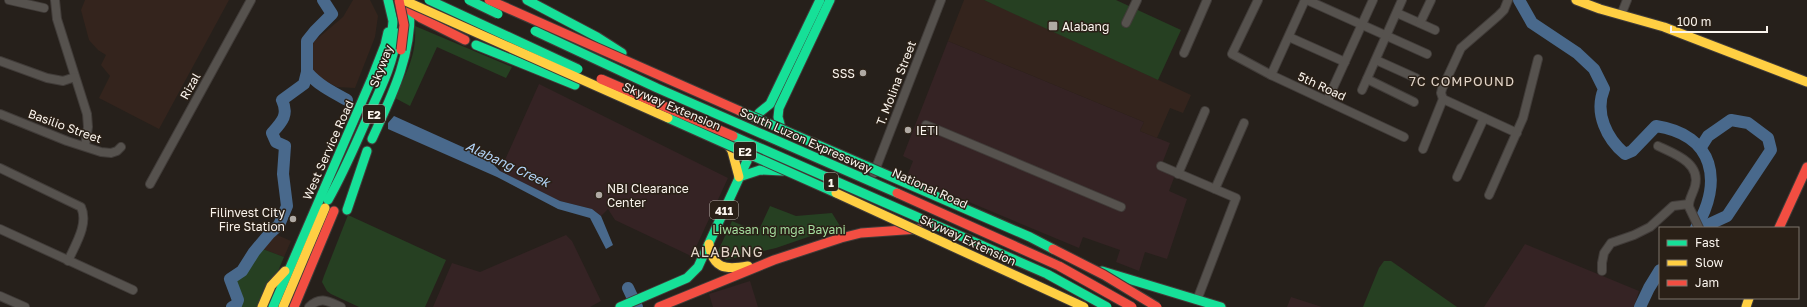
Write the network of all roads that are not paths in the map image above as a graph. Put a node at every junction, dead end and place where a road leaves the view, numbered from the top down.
1 (9, 0) edge
2 (55, 0) edge
3 (251, 0) edge
4 (382, 0) edge
5 (388, 0) edge
6 (392, 0) edge
7 (398, 0) edge
8 (403, 0) edge
9 (429, 0) edge
10 (469, 0) edge
11 (490, 0) edge
12 (499, 0) edge
13 (527, 0) edge
14 (820, 0) edge
15 (830, 0) edge
16 (941, 0) edge
17 (1137, 0) edge
18 (1208, 0) edge
19 (1258, 0) edge
20 (1306, 0) edge
21 (1373, 0) edge
22 (1402, 0) edge
23 (1430, 0) edge
24 (1508, 0) edge
25 (1576, 0) edge
26 (1627, 0) edge
27 (44, 8) dead end
28 (410, 11) junction
29 (1397, 13) junction
30 (1621, 15) junction
31 (1126, 23) dead end
32 (1420, 23) junction
33 (1362, 26) junction
34 (1435, 30) dead end
35 (1386, 36) junction
36 (1289, 37) junction
37 (465, 40) dead end
38 (476, 44) dead end
39 (622, 53) junction
40 (1184, 53) dead end
41 (1427, 54) dead end
42 (1538, 59) dead end
43 (1376, 60) junction
44 (0, 61) edge
45 (1345, 62) junction
46 (1272, 75) junction
47 (75, 77) junction
48 (1416, 78) dead end
49 (1367, 79) junction
50 (1807, 82) edge
51 (1362, 90) dead end
52 (1443, 99) junction
53 (1327, 101) junction
54 (1414, 102) dead end
55 (770, 104) junction
56 (626, 106) junction
57 (658, 107) junction
58 (779, 108) junction
59 (1205, 111) dead end
60 (759, 113) junction
61 (0, 114) edge
62 (1484, 118) junction
63 (1244, 123) dead end
64 (780, 124) junction
65 (926, 125) dead end
66 (715, 131) junction
67 (1517, 133) junction
68 (1404, 136) dead end
69 (789, 138) junction
70 (372, 139) dead end
71 (85, 146) junction
72 (1658, 146) dead end
73 (121, 147) dead end
74 (752, 148) junction
75 (1424, 149) dead end
76 (367, 151) dead end
77 (1161, 166) dead end
78 (1807, 167) edge
79 (0, 168) edge
80 (1178, 174) junction
81 (873, 175) junction
82 (345, 176) junction
83 (739, 177) junction
84 (1458, 177) dead end
85 (1804, 181) edge
86 (150, 184) dead end
87 (1215, 189) junction
88 (1489, 195) dead end
89 (1689, 204) junction
90 (331, 206) junction
91 (1121, 206) dead end
92 (347, 210) dead end
93 (910, 216) junction
94 (876, 223) junction
95 (1698, 227) edge
96 (1780, 227) edge
97 (939, 228) junction
98 (0, 229) edge
99 (861, 233) junction
100 (709, 244) junction
101 (1053, 256) junction
102 (774, 260) junction
103 (68, 261) junction
104 (289, 267) junction
105 (1027, 268) junction
106 (1602, 271) dead end
107 (1048, 278) junction
108 (1149, 286) junction
109 (133, 290) dead end
110 (291, 290) junction
111 (0, 296) edge
112 (299, 297) junction
113 (1197, 300) junction
114 (679, 303) edge
115 (624, 305) edge
116 (25, 307) edge
117 (262, 307) edge
118 (273, 307) edge
119 (276, 307) edge
120 (283, 307) edge
121 (294, 307) edge
122 (299, 307) edge
123 (310, 307) edge
124 (341, 307) edge
125 (659, 307) edge
126 (1084, 307) edge
127 (1095, 307) edge
128 (1107, 307) edge
129 (1132, 307) edge
130 (1142, 307) edge
131 (1147, 307) edge
132 (1157, 307) edge
133 (1221, 307) edge

1 - 27 street
2 - 47 street
3 - 86 street, Rizal
4 - 104 main road, West Service Road
5 - 90 main road
6 - 82 main road, Skyway / E2
7 - 28 main road
7 - 82 main road, Skyway / E2, bridge
8 - 126 main road, Skyway Extension / E2, bridge
9 - 128 main road, South Luzon Expressway / E2, bridge
10 - 129 main road, South Luzon Expressway / E2, bridge
11 - 132 main road, Skyway Extension, bridge
12 - 39 main road
13 - 39 main road
14 - 55 main road
15 - 58 main road
16 - 81 street, T. Molina Street
17 - 31 street
18 - 40 street
19 - 46 street, 5th Road
20 - 33 street
20 - 36 street
21 - 33 street
22 - 29 street
23 - 32 street
24 - 52 street
25 - 30 main road
26 - 30 street
28 - 37 main road
28 - 70 main road
29 - 32 street
29 - 35 street
30 - 50 main road
32 - 34 street
33 - 35 street
33 - 45 street
35 - 41 street
35 - 43 street
36 - 45 street
36 - 46 street
38 - 56 main road
39 - 56 main road
39 - 60 main road
42 - 67 street
43 - 48 street
43 - 49 street
44 - 47 street
45 - 53 street
46 - 53 street, 5th Road
47 - 71 street
49 - 51 street
49 - 54 street
52 - 62 street
52 - 75 street
53 - 68 street, 5th Road
55 - 58 main road
55 - 60 main road
56 - 57 main road, 1
57 - 66 main road, 1
57 - 69 main road, National Road
58 - 64 main road
59 - 80 street
60 - 64 main road
61 - 71 street, Basilio Street
62 - 67 street
62 - 84 street
63 - 87 street
64 - 69 main road
65 - 91 street
66 - 74 main road, 1
66 - 83 main road
67 - 88 street
69 - 81 main road, National Road / 1
71 - 73 street, Basilio Street
72 - 89 street
74 - 83 main road, 411
74 - 93 main road, 1
76 - 92 main road
77 - 80 street
78 - 85 main road
79 - 103 street
80 - 87 street
81 - 101 main road, National Road / 1
82 - 90 main road, Skyway / E2
83 - 94 main road
83 - 100 main road, 411
85 - 96 main road
87 - 113 street
89 - 95 street
89 - 106 street
90 - 110 main road, Skyway / E2
90 - 112 main road, Skyway / E2
93 - 94 main road
93 - 97 main road, 1
94 - 99 main road
97 - 99 main road
97 - 105 main road, 1
98 - 103 street
99 - 102 main road
100 - 102 main road
100 - 115 main road, 411
101 - 105 main road
101 - 108 main road, National Road / 1
102 - 114 main road
103 - 109 street
104 - 117 main road
104 - 118 main road, West Service Road
105 - 107 main road, 1
107 - 127 main road
107 - 130 main road, 1
108 - 113 main road, National Road / 1
108 - 130 main road
110 - 119 main road
110 - 120 main road, Skyway / E2
111 - 116 street
112 - 121 main road, Skyway / E2
112 - 122 main road, E2
113 - 133 main road, National Road / 1
114 - 125 main road
123 - 124 street
130 - 131 main road, 1

